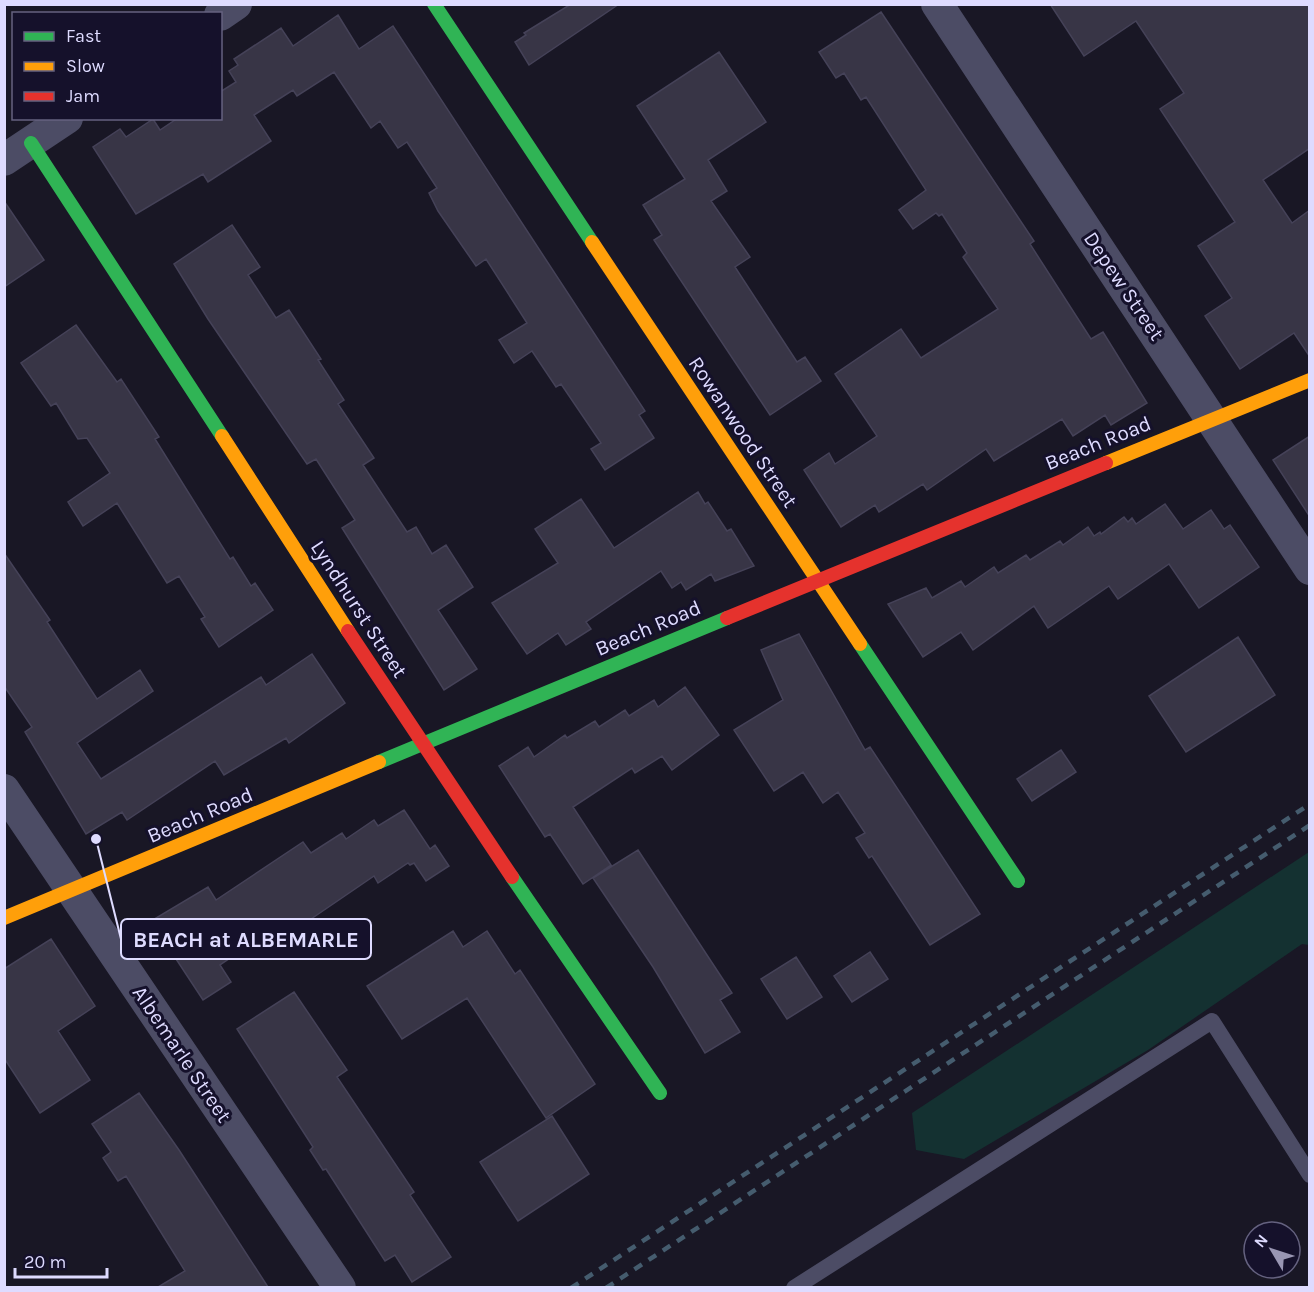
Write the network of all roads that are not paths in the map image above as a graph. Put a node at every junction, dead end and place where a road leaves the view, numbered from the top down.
1 (236, 4) edge
2 (434, 4) edge
3 (937, 4) edge
4 (222, 14) edge
5 (64, 120) edge
6 (31, 143) junction
7 (4, 159) edge
8 (1310, 380) edge
9 (1212, 420) junction
10 (1310, 569) edge
11 (817, 581) junction
12 (422, 745) junction
13 (4, 790) edge
14 (1018, 881) dead end
15 (71, 892) junction
16 (4, 918) edge
17 (660, 1093) dead end
18 (1310, 1175) edge
19 (340, 1287) edge
20 (794, 1287) edge

1 - 4 street
2 - 11 street, Rowanwood Street
3 - 9 street, Depew Street
5 - 6 street
6 - 7 street
6 - 12 street, Lyndhurst Street
8 - 9 street, Beach Road
9 - 10 street, Depew Street
9 - 11 street, Beach Road
11 - 12 street, Beach Road
11 - 14 street, Rowanwood Street
12 - 15 street, Beach Road
12 - 17 street, Lyndhurst Street
13 - 15 street, Albemarle Street
15 - 16 street, Beach Road
15 - 19 street, Albemarle Street
18 - 20 lane

